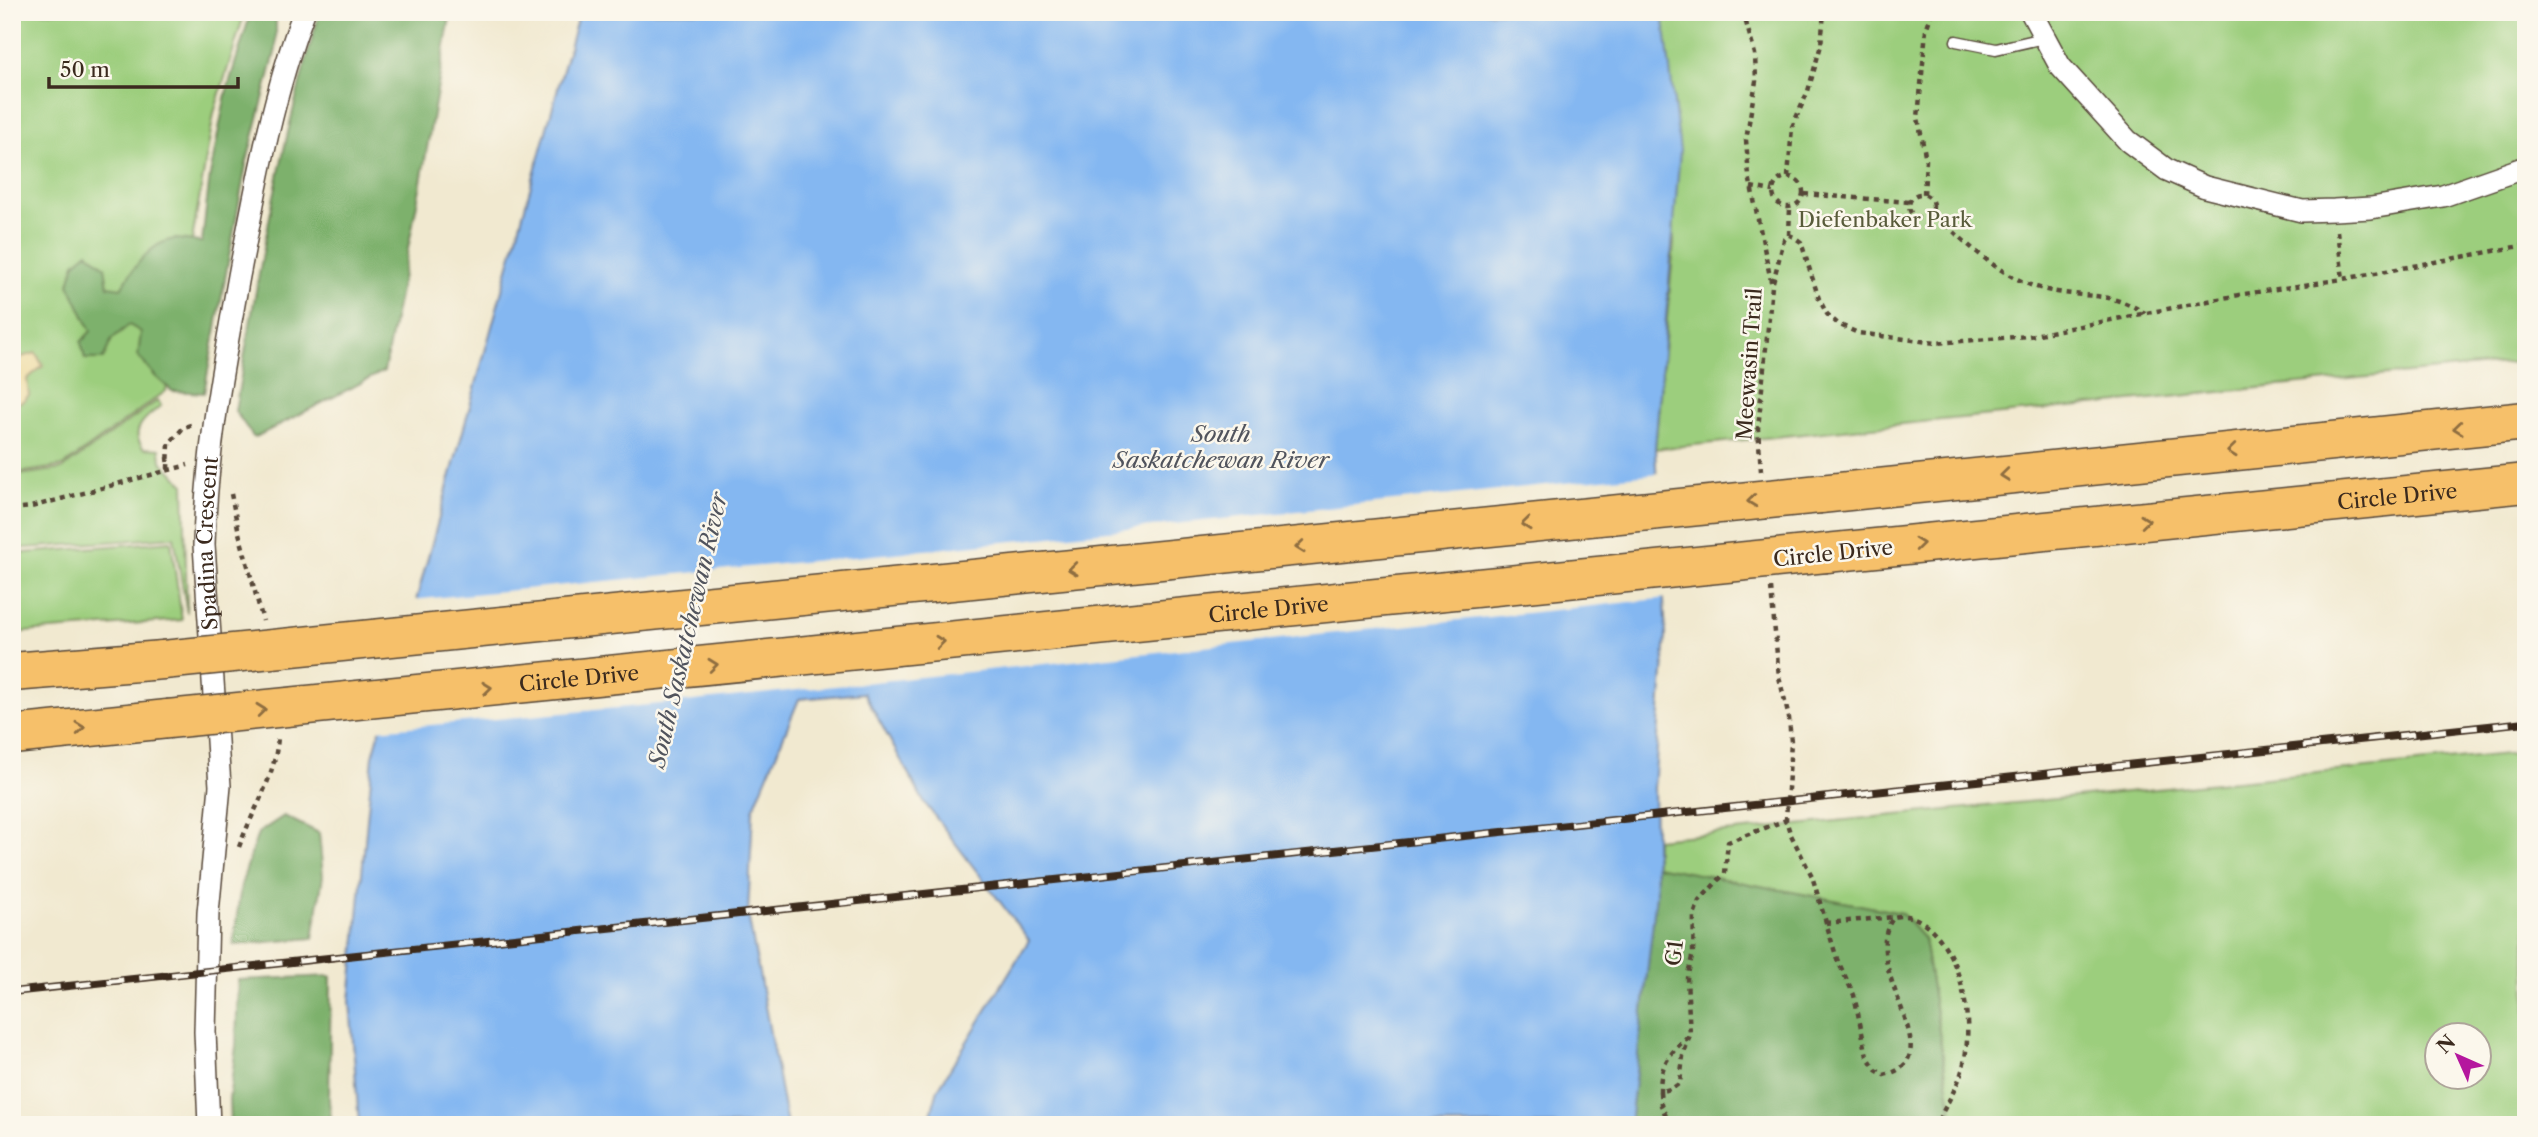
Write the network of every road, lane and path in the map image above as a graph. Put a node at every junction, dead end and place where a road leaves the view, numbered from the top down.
1 (304, 12) edge
2 (1743, 12) edge
3 (1824, 12) edge
4 (1932, 12) edge
5 (2031, 12) edge
6 (2044, 38) junction
7 (1956, 41) dead end
8 (2526, 167) edge
9 (1788, 177) junction
10 (1751, 187) junction
11 (1773, 191) junction
12 (1804, 194) junction
13 (1924, 194) junction
14 (1909, 202) junction
15 (1790, 208) junction
16 (1932, 211) junction
17 (2334, 211) junction
18 (1788, 235) junction
19 (2526, 245) edge
20 (2343, 279) junction
21 (1772, 286) junction
22 (2145, 314) junction
23 (2526, 421) edge
24 (213, 423) junction
25 (208, 466) junction
26 (169, 468) junction
27 (1762, 483) dead end
28 (2526, 483) edge
29 (12, 509) edge
30 (1769, 575) dead end
31 (264, 629) dead end
32 (12, 672) edge
33 (12, 735) edge
34 (278, 736) dead end
35 (1786, 820) junction
36 (237, 855) dead end
37 (1894, 917) junction
38 (1826, 922) junction
39 (1690, 1035) junction
40 (1660, 1092) junction
41 (209, 1125) edge
42 (1670, 1125) edge
43 (1936, 1125) edge

1 - 24 street, Spadina Crescent
2 - 10 path, Meewasin Trail
3 - 9 path
4 - 13 path
5 - 6 street
6 - 7 lane
6 - 17 street
8 - 17 street
9 - 11 path
9 - 12 path
10 - 11 path
10 - 21 path, Meewasin Trail
11 - 15 path
12 - 14 path
12 - 15 path
13 - 14 path
13 - 16 path
14 - 16 path
15 - 18 path
16 - 22 path
17 - 20 path
18 - 21 path
18 - 22 path
19 - 20 path
20 - 22 path
21 - 27 path, Meewasin Trail
23 -> 32 highway, bridge
24 - 25 street, Spadina Crescent
24 - 26 path
25 - 26 path
25 - 31 path
25 - 41 street, Spadina Crescent
26 - 29 path
33 -> 28 highway, Circle Drive, bridge
30 - 35 path
34 - 36 path
35 - 38 path
35 - 39 path, G1
37 - 38 path
37 - 38 path
37 - 43 path
39 - 40 path
39 - 40 path, G1
40 - 42 path

